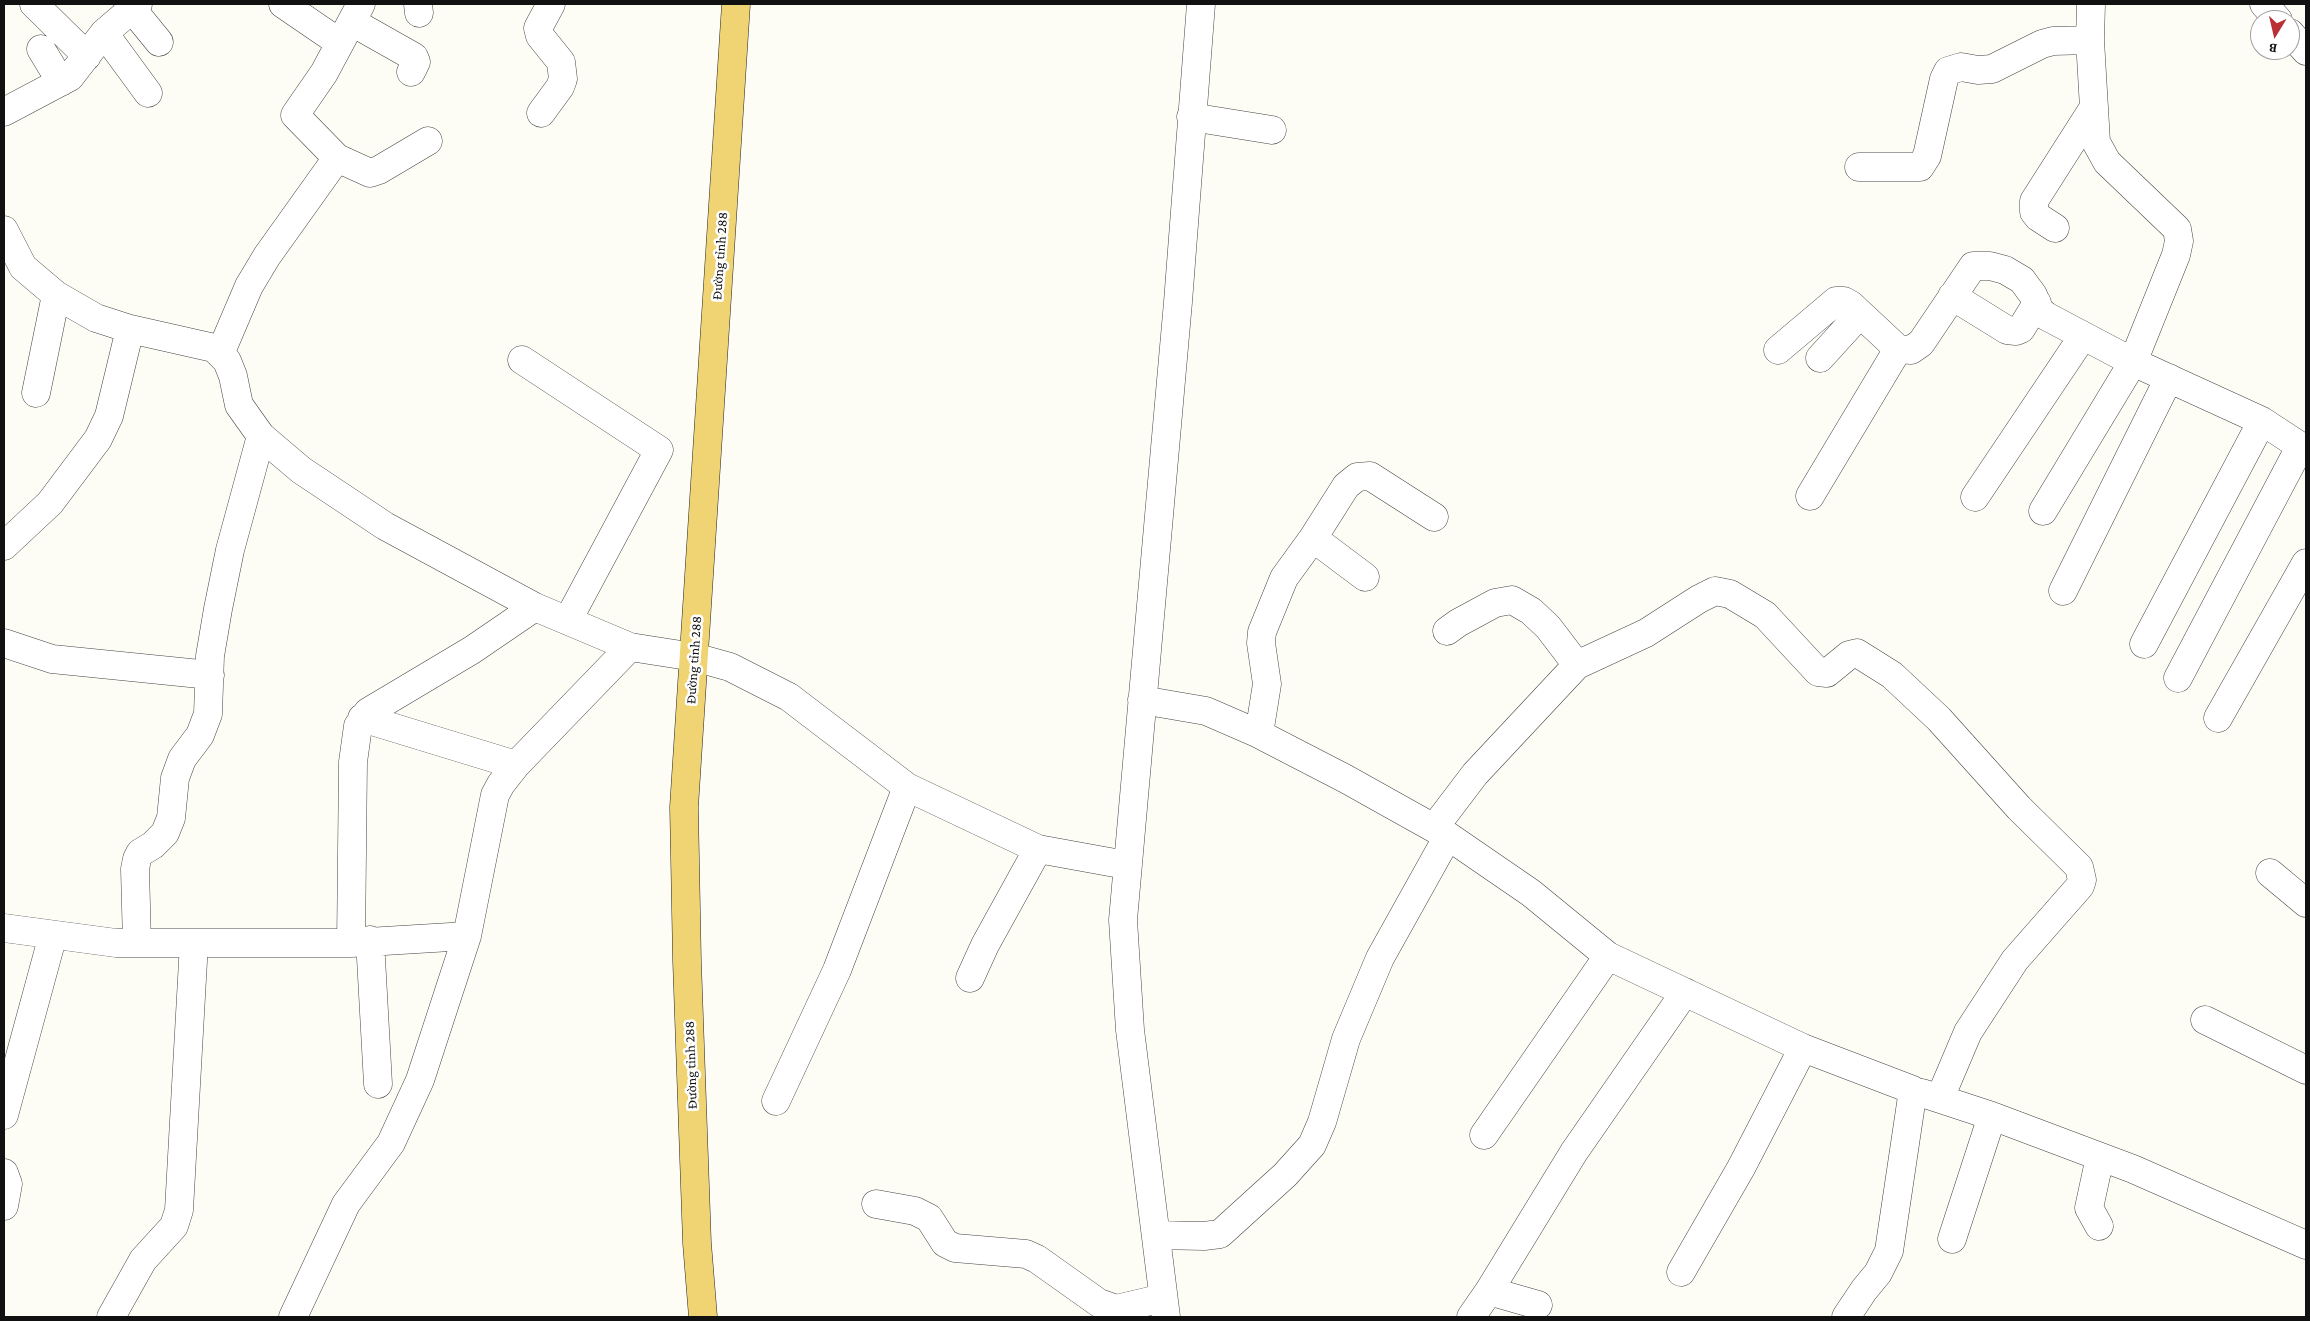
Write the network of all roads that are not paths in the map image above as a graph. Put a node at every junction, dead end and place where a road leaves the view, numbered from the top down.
1 (34, 4) edge
2 (283, 4) edge
3 (551, 4) edge
4 (736, 4) edge
5 (1201, 4) edge
6 (2091, 4) edge
7 (133, 5) edge
8 (351, 23) edge
9 (104, 33) junction
10 (2090, 40) junction
11 (159, 42) dead end
12 (41, 49) dead end
13 (87, 56) junction
14 (411, 72) dead end
15 (61, 82) junction
16 (148, 93) dead end
17 (2094, 107) junction
18 (4, 112) edge
19 (541, 112) dead end
20 (1192, 117) junction
21 (1272, 130) dead end
22 (428, 141) dead end
23 (337, 158) junction
24 (1859, 167) dead end
25 (2055, 228) dead end
26 (4, 230) edge
27 (56, 295) junction
28 (1952, 296) junction
29 (2037, 303) junction
30 (1860, 314) junction
31 (130, 329) junction
32 (1930, 329) junction
33 (2083, 336) junction
34 (1898, 349) junction
35 (1778, 350) dead end
36 (220, 354) junction
37 (1820, 358) dead end
38 (522, 360) dead end
39 (2132, 362) junction
40 (1928, 364) dead end
41 (2170, 378) junction
42 (36, 393) dead end
43 (2262, 422) junction
44 (261, 436) junction
45 (2303, 448) edge
46 (1810, 496) dead end
47 (1975, 497) dead end
48 (2044, 511) dead end
49 (1434, 517) dead end
50 (1313, 538) junction
51 (4, 546) edge
52 (2306, 564) edge
53 (1365, 577) dead end
54 (2063, 591) dead end
55 (535, 607) junction
56 (568, 620) junction
57 (1447, 631) dead end
58 (4, 643) edge
59 (2144, 644) dead end
60 (630, 647) junction
61 (694, 658) junction
62 (1577, 665) junction
63 (210, 675) junction
64 (2178, 678) dead end
65 (1142, 700) junction
66 (362, 718) junction
67 (2218, 718) dead end
68 (1259, 734) junction
69 (516, 765) junction
70 (907, 787) junction
71 (1441, 832) junction
72 (1038, 849) junction
73 (1126, 865) junction
74 (2270, 873) dead end
75 (2306, 904) edge
76 (4, 928) edge
77 (53, 935) junction
78 (467, 936) junction
79 (361, 942) junction
80 (137, 943) junction
81 (194, 943) junction
82 (1608, 956) junction
83 (970, 978) dead end
84 (1685, 992) junction
85 (2205, 1020) dead end
86 (1802, 1048) junction
87 (2306, 1070) edge
88 (378, 1084) dead end
89 (1914, 1090) junction
90 (1940, 1098) junction
91 (776, 1101) dead end
92 (4, 1115) edge
93 (1992, 1116) junction
94 (1484, 1134) dead end
95 (2100, 1157) junction
96 (4, 1173) edge
97 (876, 1204) dead end
98 (4, 1206) edge
99 (2099, 1226) dead end
100 (1156, 1235) junction
101 (1952, 1239) dead end
102 (2306, 1245) edge
103 (1681, 1272) dead end
104 (1489, 1292) junction
105 (1538, 1305) dead end
106 (1165, 1307) edge
107 (111, 1317) edge
108 (293, 1317) edge
109 (703, 1317) edge
110 (1471, 1317) edge
111 (1846, 1317) edge

1 - 13 street
2 - 8 street
3 - 19 street
4 - 61 main road, Đường tỉnh 288
5 - 20 street
6 - 10 street
7 - 9 street
7 - 11 street
8 - 14 street
8 - 23 street
9 - 13 street
9 - 16 street
10 - 17 street
10 - 24 street
12 - 15 street
13 - 15 street
15 - 18 street
17 - 25 street
17 - 39 street
20 - 21 street
20 - 65 street
22 - 23 street
23 - 36 street
26 - 27 street
27 - 31 street
27 - 42 street
28 - 29 street
28 - 29 street
28 - 32 street
29 - 33 street
30 - 34 street
30 - 35 street
30 - 37 street
31 - 36 street
31 - 51 street
32 - 34 street
32 - 40 street
33 - 39 street
33 - 47 street
34 - 46 street
36 - 44 street
38 - 56 street
39 - 41 street
39 - 48 street
41 - 43 street
41 - 54 street
43 - 45 street
43 - 59 street
44 - 55 street
44 - 63 street
45 - 64 street
49 - 50 street
50 - 53 street
50 - 68 street
52 - 67 street
55 - 56 street
55 - 66 street
56 - 60 street
57 - 62 street
58 - 63 street
60 - 61 street
60 - 69 street
61 - 70 street
61 - 109 main road, Đường tỉnh 288
62 - 71 street
62 - 90 street
63 - 80 street
65 - 68 street
65 - 73 street
66 - 69 street
66 - 79 street
68 - 71 street
69 - 78 street
70 - 72 street
70 - 91 street
71 - 82 street
71 - 100 street
72 - 73 street
72 - 83 street
73 - 100 street
74 - 75 street
76 - 77 street
77 - 80 street
77 - 92 street
78 - 79 street
78 - 108 street
79 - 81 street
79 - 88 street
80 - 81 street
81 - 107 street
82 - 84 street
82 - 94 street
84 - 86 street
84 - 104 street
85 - 87 street
86 - 89 street
86 - 103 street
89 - 90 street
89 - 111 street
90 - 93 street
93 - 95 street
93 - 101 street
95 - 99 street
95 - 102 street
96 - 98 street
97 - 106 street
100 - 106 street
104 - 105 street
104 - 110 street

